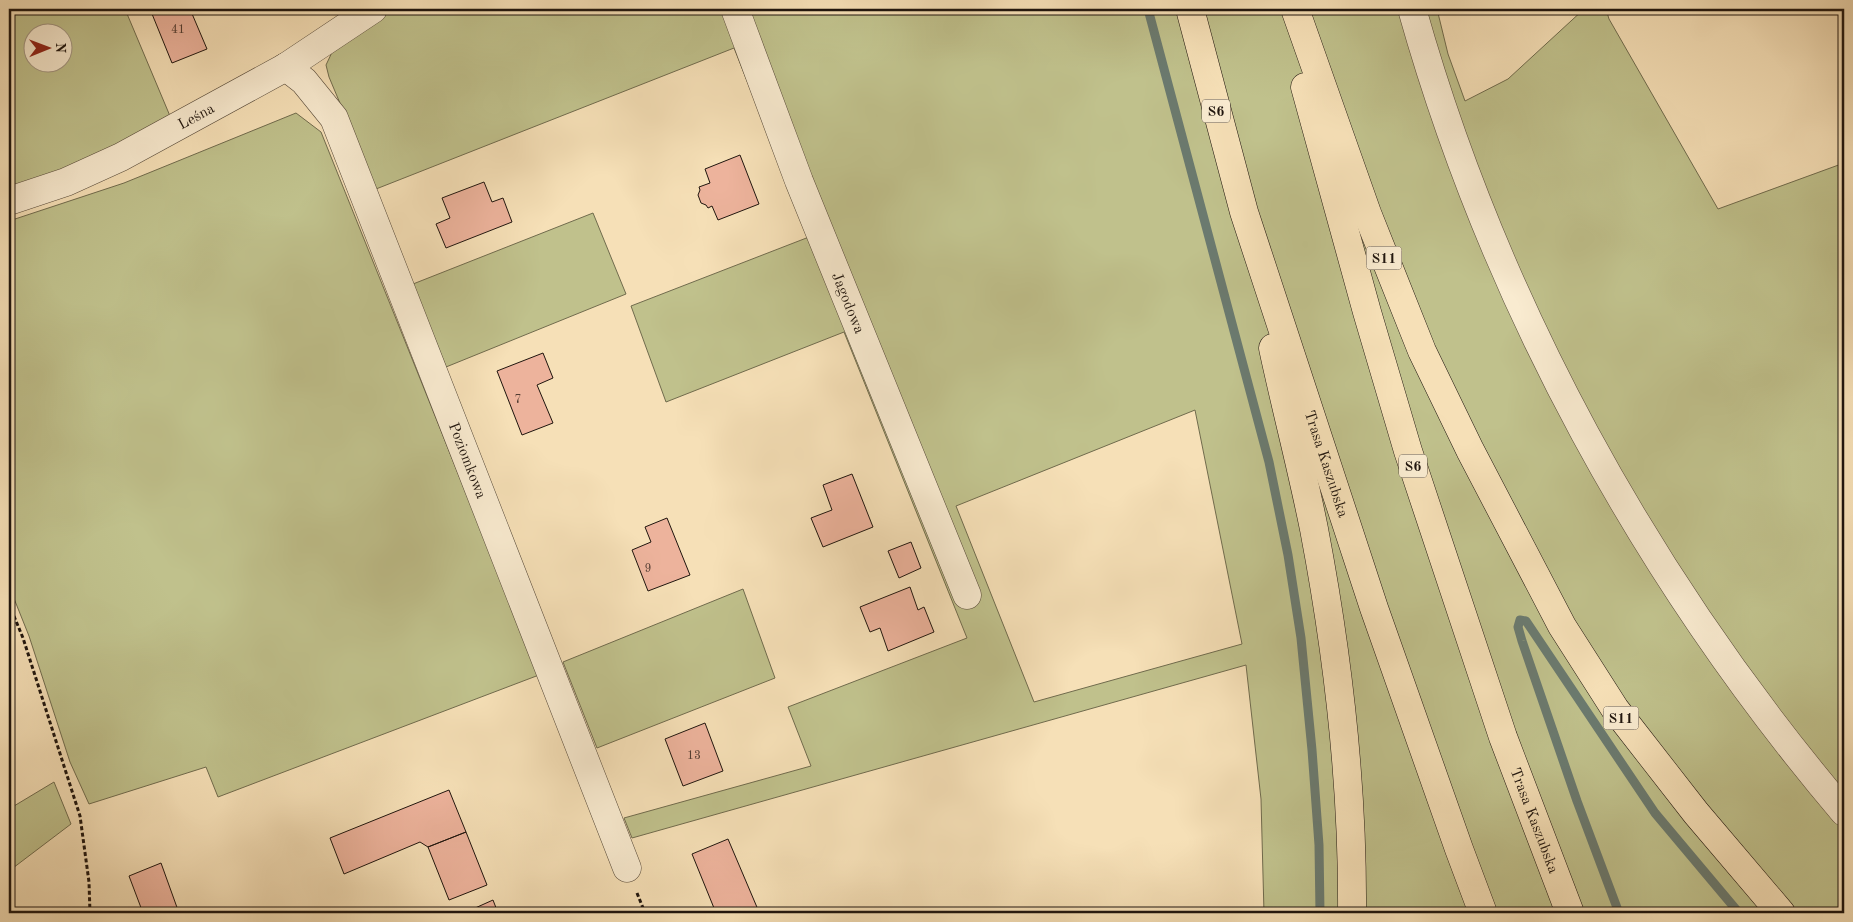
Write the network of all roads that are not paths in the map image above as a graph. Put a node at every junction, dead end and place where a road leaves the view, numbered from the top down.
1 (373, 9) edge
2 (735, 9) edge
3 (1190, 9) edge
4 (1286, 9) edge
5 (1295, 9) edge
6 (1412, 9) edge
7 (286, 67) junction
8 (9, 201) edge
9 (1244, 212) junction
10 (968, 595) dead end
11 (1844, 812) edge
12 (627, 868) dead end
13 (1352, 913) edge
14 (1483, 913) edge
15 (1570, 913) edge
16 (1781, 913) edge

1 - 7 street, Leśna
2 - 10 street, Jagodowa
3 - 9 highway, Trasa Kaszubska / S6
4 - 15 highway, Trasa Kaszubska / S6
5 - 16 highway, S11
6 - 11 street
7 - 8 street, Leśna
7 - 12 street, Poziomkowa
9 - 13 highway
9 - 14 highway, Trasa Kaszubska / S6

